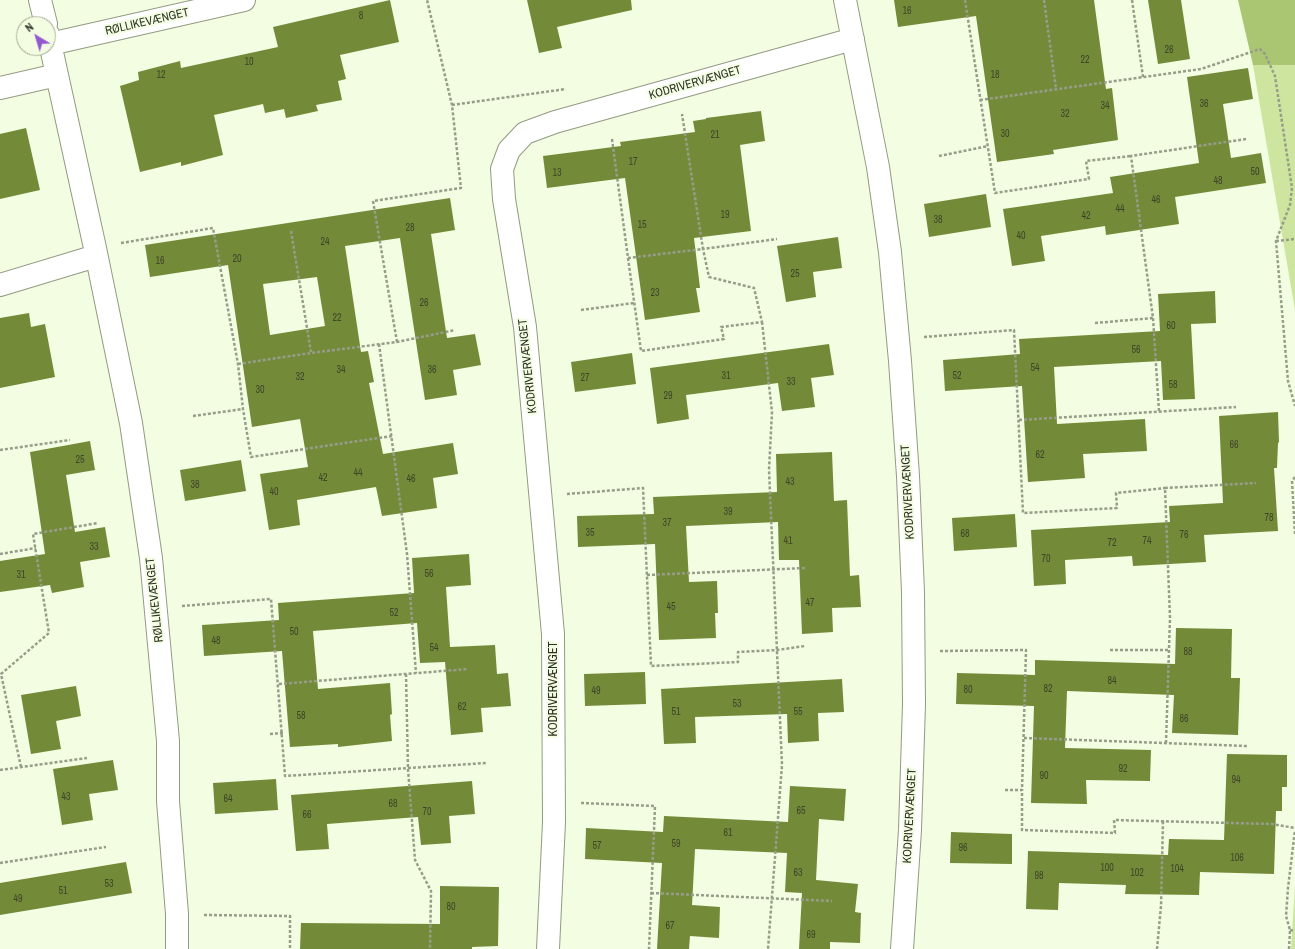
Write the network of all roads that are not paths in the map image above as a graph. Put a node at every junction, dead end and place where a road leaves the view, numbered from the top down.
1 (40, 0) edge
2 (244, 0) edge
3 (845, 0) edge
4 (44, 16) edge
5 (56, 33) edge
6 (853, 39) junction
7 (53, 56) edge
8 (58, 75) junction
9 (0, 88) edge
10 (96, 252) junction
11 (0, 285) edge
12 (177, 949) edge
13 (548, 949) edge
14 (902, 949) edge

1 - 4 street, RØLLIKEVÆNGET
2 - 5 street, RØLLIKEVÆNGET
3 - 6 street, KODRIVERVÆNGET
6 - 13 street, KODRIVERVÆNGET
6 - 14 street, KODRIVERVÆNGET
7 - 8 street, RØLLIKEVÆNGET
8 - 9 street
8 - 10 street, RØLLIKEVÆNGET
10 - 11 street
10 - 12 street, RØLLIKEVÆNGET

